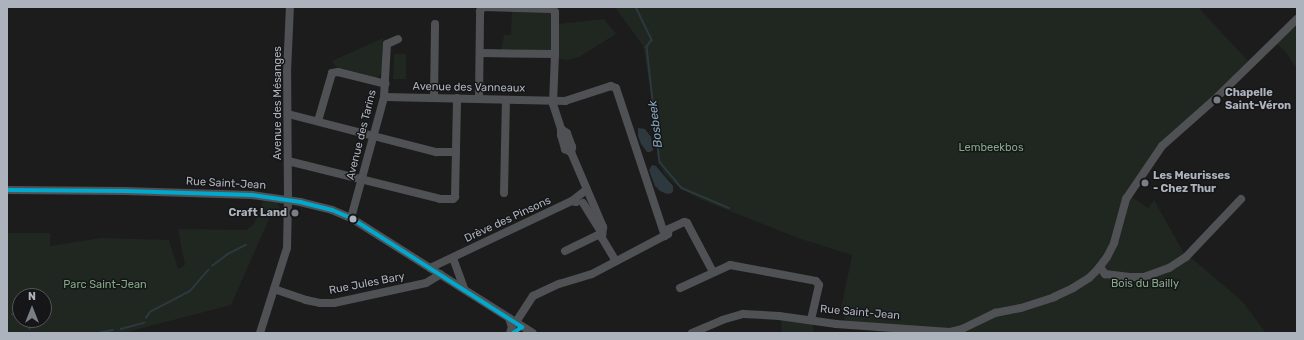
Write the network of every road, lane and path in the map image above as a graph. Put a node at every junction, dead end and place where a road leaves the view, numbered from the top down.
1 (290, 7) edge
2 (1297, 19) edge
3 (435, 24) dead end
4 (398, 40) dead end
5 (480, 53) junction
6 (555, 54) junction
7 (386, 84) junction
8 (384, 97) junction
9 (434, 98) junction
10 (457, 98) junction
11 (479, 99) junction
12 (506, 100) junction
13 (553, 100) junction
14 (288, 114) junction
15 (318, 121) junction
16 (373, 136) junction
17 (456, 152) junction
18 (288, 161) junction
19 (362, 179) junction
20 (7, 190) edge
21 (586, 190) junction
22 (504, 193) dead end
23 (1241, 199) dead end
24 (288, 200) junction
25 (572, 201) junction
26 (587, 202) junction
27 (351, 218) junction
28 (602, 233) junction
29 (664, 236) junction
30 (565, 251) dead end
31 (453, 258) junction
32 (616, 261) junction
33 (1100, 267) junction
34 (430, 268) junction
35 (713, 272) junction
36 (441, 274) junction
37 (680, 288) dead end
38 (274, 289) junction
39 (464, 289) junction
40 (811, 320) junction
41 (516, 322) junction
42 (260, 333) edge
43 (511, 333) edge
44 (533, 333) edge
45 (692, 333) edge

1 - 14 street, Avenue des Mésanges
2 - 33 street, Rue Saint-Jean
3 - 9 street
4 - 7 street, Avenue des Tarins
5 - 6 street
5 - 6 street
5 - 11 street
6 - 13 street
7 - 8 street, Avenue des Tarins
7 - 15 street
8 - 9 street, Avenue des Vanneaux
8 - 16 street, Avenue des Tarins
9 - 10 street, Avenue des Vanneaux
10 - 11 street, Avenue des Vanneaux
10 - 17 street
11 - 12 street, Avenue des Vanneaux
12 - 13 street, Avenue des Vanneaux
12 - 22 street
13 - 21 street
13 - 29 street, Avenue des Vanneaux
14 - 15 street
14 - 18 street, Avenue des Mésanges
15 - 16 street
16 - 17 street
16 - 19 street, Avenue des Tarins
17 - 19 street
18 - 19 street
18 - 24 street, Avenue des Mésanges
19 - 27 street, Avenue des Tarins
20 - 24 street, Rue Saint-Jean
21 - 25 street, Drève des Pinsons
21 - 26 street
23 - 33 street
24 - 27 street, Rue Saint-Jean
24 - 38 street, Avenue des Mésanges
25 - 26 street
25 - 31 street, Drève des Pinsons
26 - 28 street
27 - 34 street, Rue Saint-Jean
28 - 30 street
28 - 32 street
29 - 32 street
29 - 35 street
31 - 34 street, Drève des Pinsons
31 - 39 street
32 - 41 street
33 - 40 street, Rue Saint-Jean
34 - 36 street, Rue Saint-Jean
35 - 37 street
35 - 40 street
36 - 38 street, Rue Jules Bary
36 - 39 street, Rue Saint-Jean
38 - 42 street, Avenue des Mésanges
39 - 41 street, Rue Saint-Jean
40 - 45 street, Rue Saint-Jean
41 - 43 street
41 - 43 street
41 - 44 street, Rue Saint-Jean

